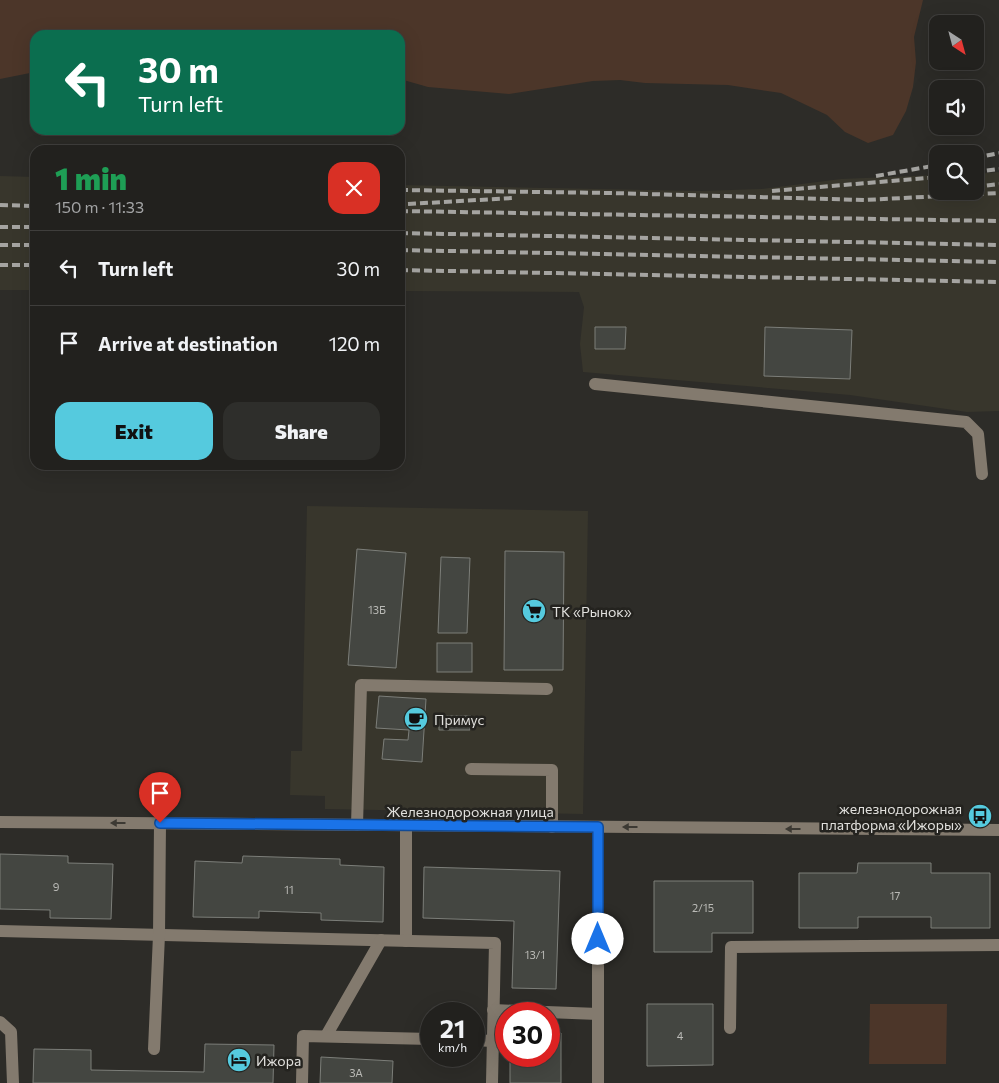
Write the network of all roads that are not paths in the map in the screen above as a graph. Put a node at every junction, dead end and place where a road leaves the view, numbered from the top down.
1 (595, 384) dead end
2 (982, 474) dead end
3 (547, 689) dead end
4 (470, 769) dead end
5 (0, 822) edge
6 (160, 823) junction
7 (357, 825) junction
8 (406, 826) junction
9 (552, 827) junction
10 (598, 827) junction
11 (999, 830) edge
12 (0, 931) edge
13 (159, 935) junction
14 (381, 940) junction
15 (406, 941) junction
16 (999, 945) edge
17 (493, 1010) junction
18 (598, 1014) junction
19 (0, 1022) edge
20 (730, 1028) dead end
21 (326, 1036) junction
22 (420, 1039) edge
23 (485, 1041) edge
24 (492, 1041) junction
25 (154, 1050) dead end
26 (14, 1083) edge
27 (302, 1083) edge
28 (492, 1083) edge
29 (598, 1083) edge

1 - 2 street
3 - 7 street
4 - 9 street
6 -> 5 street, Железнодорожная улица
6 - 7 street, Железнодорожная улица
6 - 13 street
7 - 8 street, Железнодорожная улица
8 - 9 street, Железнодорожная улица
8 - 15 street
9 - 10 street, Железнодорожная улица
11 -> 10 street, Железнодорожная улица
10 - 18 street
12 - 13 street
13 - 14 street
13 - 25 street
14 - 15 street
14 - 21 street
15 - 17 street
16 - 20 street
17 - 18 street
17 - 24 street
18 - 29 street
19 - 26 street
21 - 22 street
21 - 27 street
23 - 24 street
24 - 28 street

